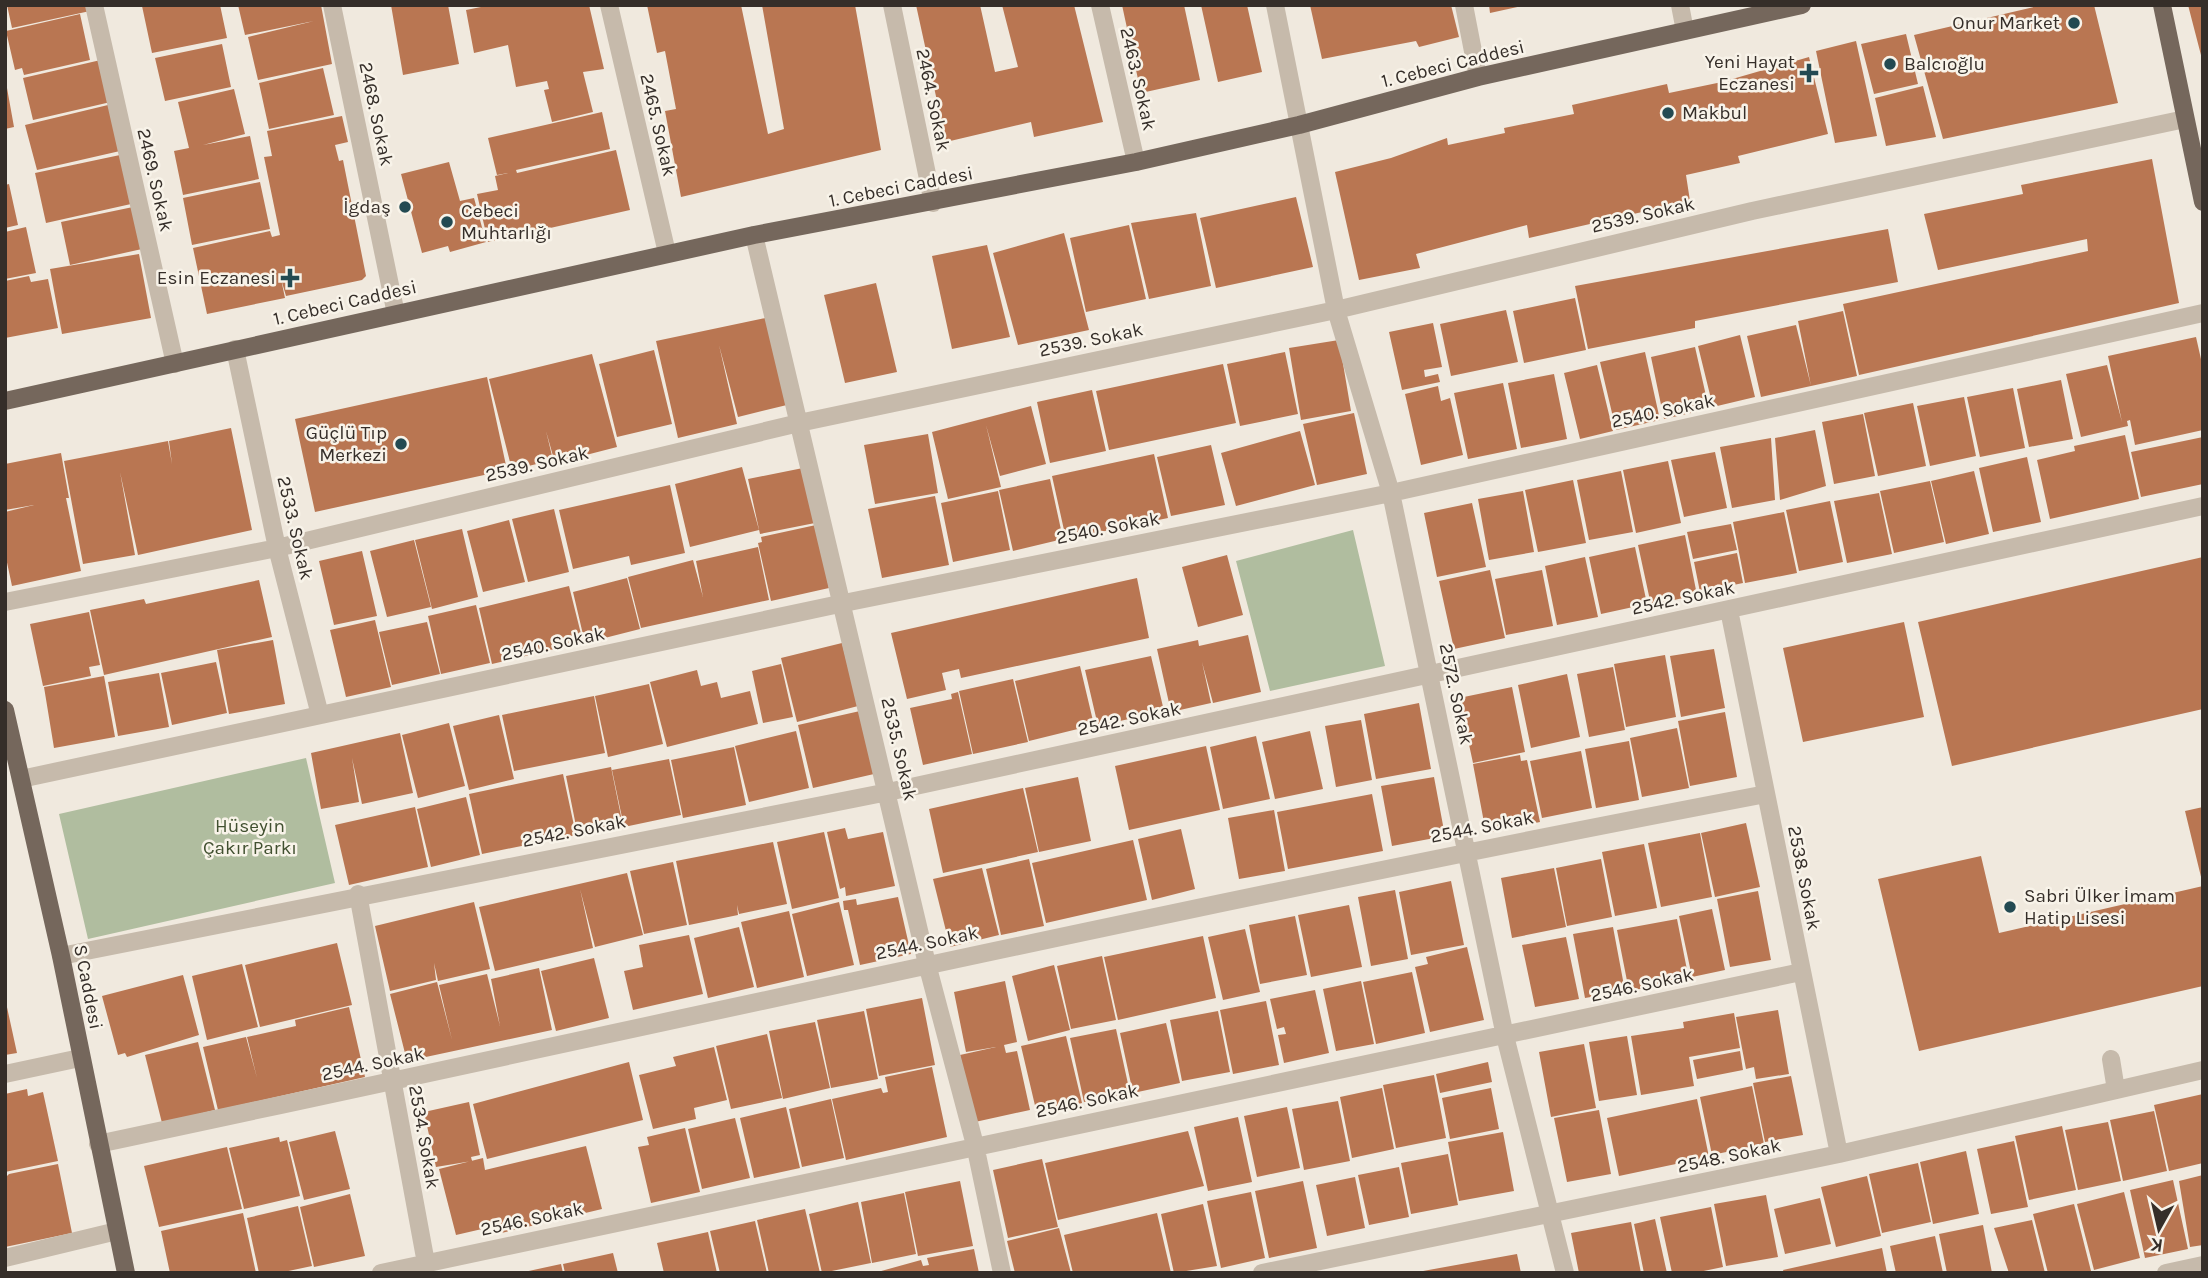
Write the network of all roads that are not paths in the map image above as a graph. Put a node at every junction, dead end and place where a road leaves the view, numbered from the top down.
1 (94, 5) edge
2 (331, 5) edge
3 (609, 5) edge
4 (892, 5) edge
5 (1100, 5) edge
6 (1275, 5) edge
7 (1464, 5) edge
8 (1680, 5) edge
9 (1802, 5) edge
10 (2162, 5) edge
11 (1685, 31) junction
12 (1478, 77) junction
13 (2185, 119) junction
14 (1299, 125) junction
15 (1136, 162) junction
16 (2203, 202) edge
17 (933, 203) junction
18 (754, 235) junction
19 (667, 253) junction
20 (1336, 310) junction
21 (2203, 313) edge
22 (396, 314) junction
23 (236, 349) junction
24 (175, 364) junction
25 (5, 401) edge
26 (799, 423) junction
27 (1391, 493) junction
28 (2203, 506) edge
29 (277, 548) junction
30 (5, 603) edge
31 (844, 603) junction
32 (1729, 610) junction
33 (1430, 676) junction
34 (5, 710) edge
35 (320, 715) junction
36 (21, 779) junction
37 (888, 792) junction
38 (1766, 794) junction
39 (1468, 851) junction
40 (358, 894) junction
41 (61, 956) junction
42 (927, 964) junction
43 (1801, 972) junction
44 (1505, 1036) junction
45 (80, 1058) junction
46 (2111, 1059) dead end
47 (2203, 1070) edge
48 (5, 1074) edge
49 (393, 1081) junction
50 (2116, 1090) junction
51 (99, 1144) junction
52 (975, 1145) junction
53 (1839, 1154) junction
54 (1549, 1215) junction
55 (117, 1231) junction
56 (5, 1258) edge
57 (426, 1263) junction
58 (2203, 1265) edge
59 (126, 1273) edge
60 (381, 1273) edge
61 (1002, 1273) edge
62 (1262, 1273) edge
63 (1565, 1273) edge
64 (2166, 1273) edge

1 - 24 street, 2469. Sokak
2 - 22 street, 2468. Sokak
3 - 19 street, 2465. Sokak
4 - 17 street, 2464. Sokak
5 - 15 street, 2463. Sokak
6 - 14 street, 2572. Sokak
7 - 12 street
8 - 11 street
9 - 11 main road, 1. Cebeci Caddesi
10 - 13 main road
11 - 12 main road, 1. Cebeci Caddesi
12 - 14 main road, 1. Cebeci Caddesi
13 - 16 main road
13 - 20 street, 2539. Sokak
14 - 15 main road, 1. Cebeci Caddesi
14 - 20 street, 2572. Sokak
15 - 17 main road, 1. Cebeci Caddesi
17 - 18 main road, 1. Cebeci Caddesi
18 - 19 main road, 1. Cebeci Caddesi
18 - 26 street, 2535. Sokak
19 - 22 main road, 1. Cebeci Caddesi
20 - 26 street, 2539. Sokak
20 - 27 street, 2572. Sokak
21 - 27 street, 2540. Sokak
22 - 23 main road, 1. Cebeci Caddesi
23 - 24 main road, 1. Cebeci Caddesi
23 - 29 street, 2533. Sokak
24 - 25 main road, 1. Cebeci Caddesi
26 - 29 street, 2539. Sokak
26 - 31 street, 2535. Sokak
27 - 31 street, 2540. Sokak
27 - 33 street, 2572. Sokak
28 - 32 street, 2542. Sokak
29 - 30 street, 2539. Sokak
29 - 35 street, 2533. Sokak
31 - 35 street, 2540. Sokak
31 - 37 street, 2535. Sokak
32 - 33 street, 2542. Sokak
32 - 38 street, 2538. Sokak
33 - 37 street, 2542. Sokak
33 - 39 street, 2572. Sokak
34 - 36 main road, S Caddesi
35 - 36 street, 2540. Sokak
36 - 41 main road, S Caddesi
37 - 40 street, 2542. Sokak
37 - 42 street, 2535. Sokak
38 - 39 street, 2544. Sokak
38 - 43 street, 2538. Sokak
39 - 42 street, 2544. Sokak
39 - 44 street, 2572. Sokak
40 - 41 street, 2542. Sokak
40 - 49 street, 2534. Sokak
41 - 45 main road, S Caddesi
42 - 49 street, 2544. Sokak
42 - 52 street, 2535. Sokak
43 - 44 street, 2546. Sokak
43 - 53 street, 2538. Sokak
44 - 52 street, 2546. Sokak
44 - 54 street, 2572. Sokak
45 - 48 street
45 - 51 main road, S Caddesi
46 - 50 street
47 - 50 street, 2548. Sokak
49 - 51 street, 2544. Sokak
49 - 57 street, 2534. Sokak
50 - 53 street, 2548. Sokak
51 - 55 main road, S Caddesi
52 - 57 street, 2546. Sokak
52 - 61 street, 2535. Sokak
53 - 54 street, 2548. Sokak
54 - 62 street, 2548. Sokak
54 - 63 street, 2572. Sokak
55 - 56 street
55 - 59 main road, S Caddesi
57 - 60 street, 2546. Sokak
58 - 64 street

